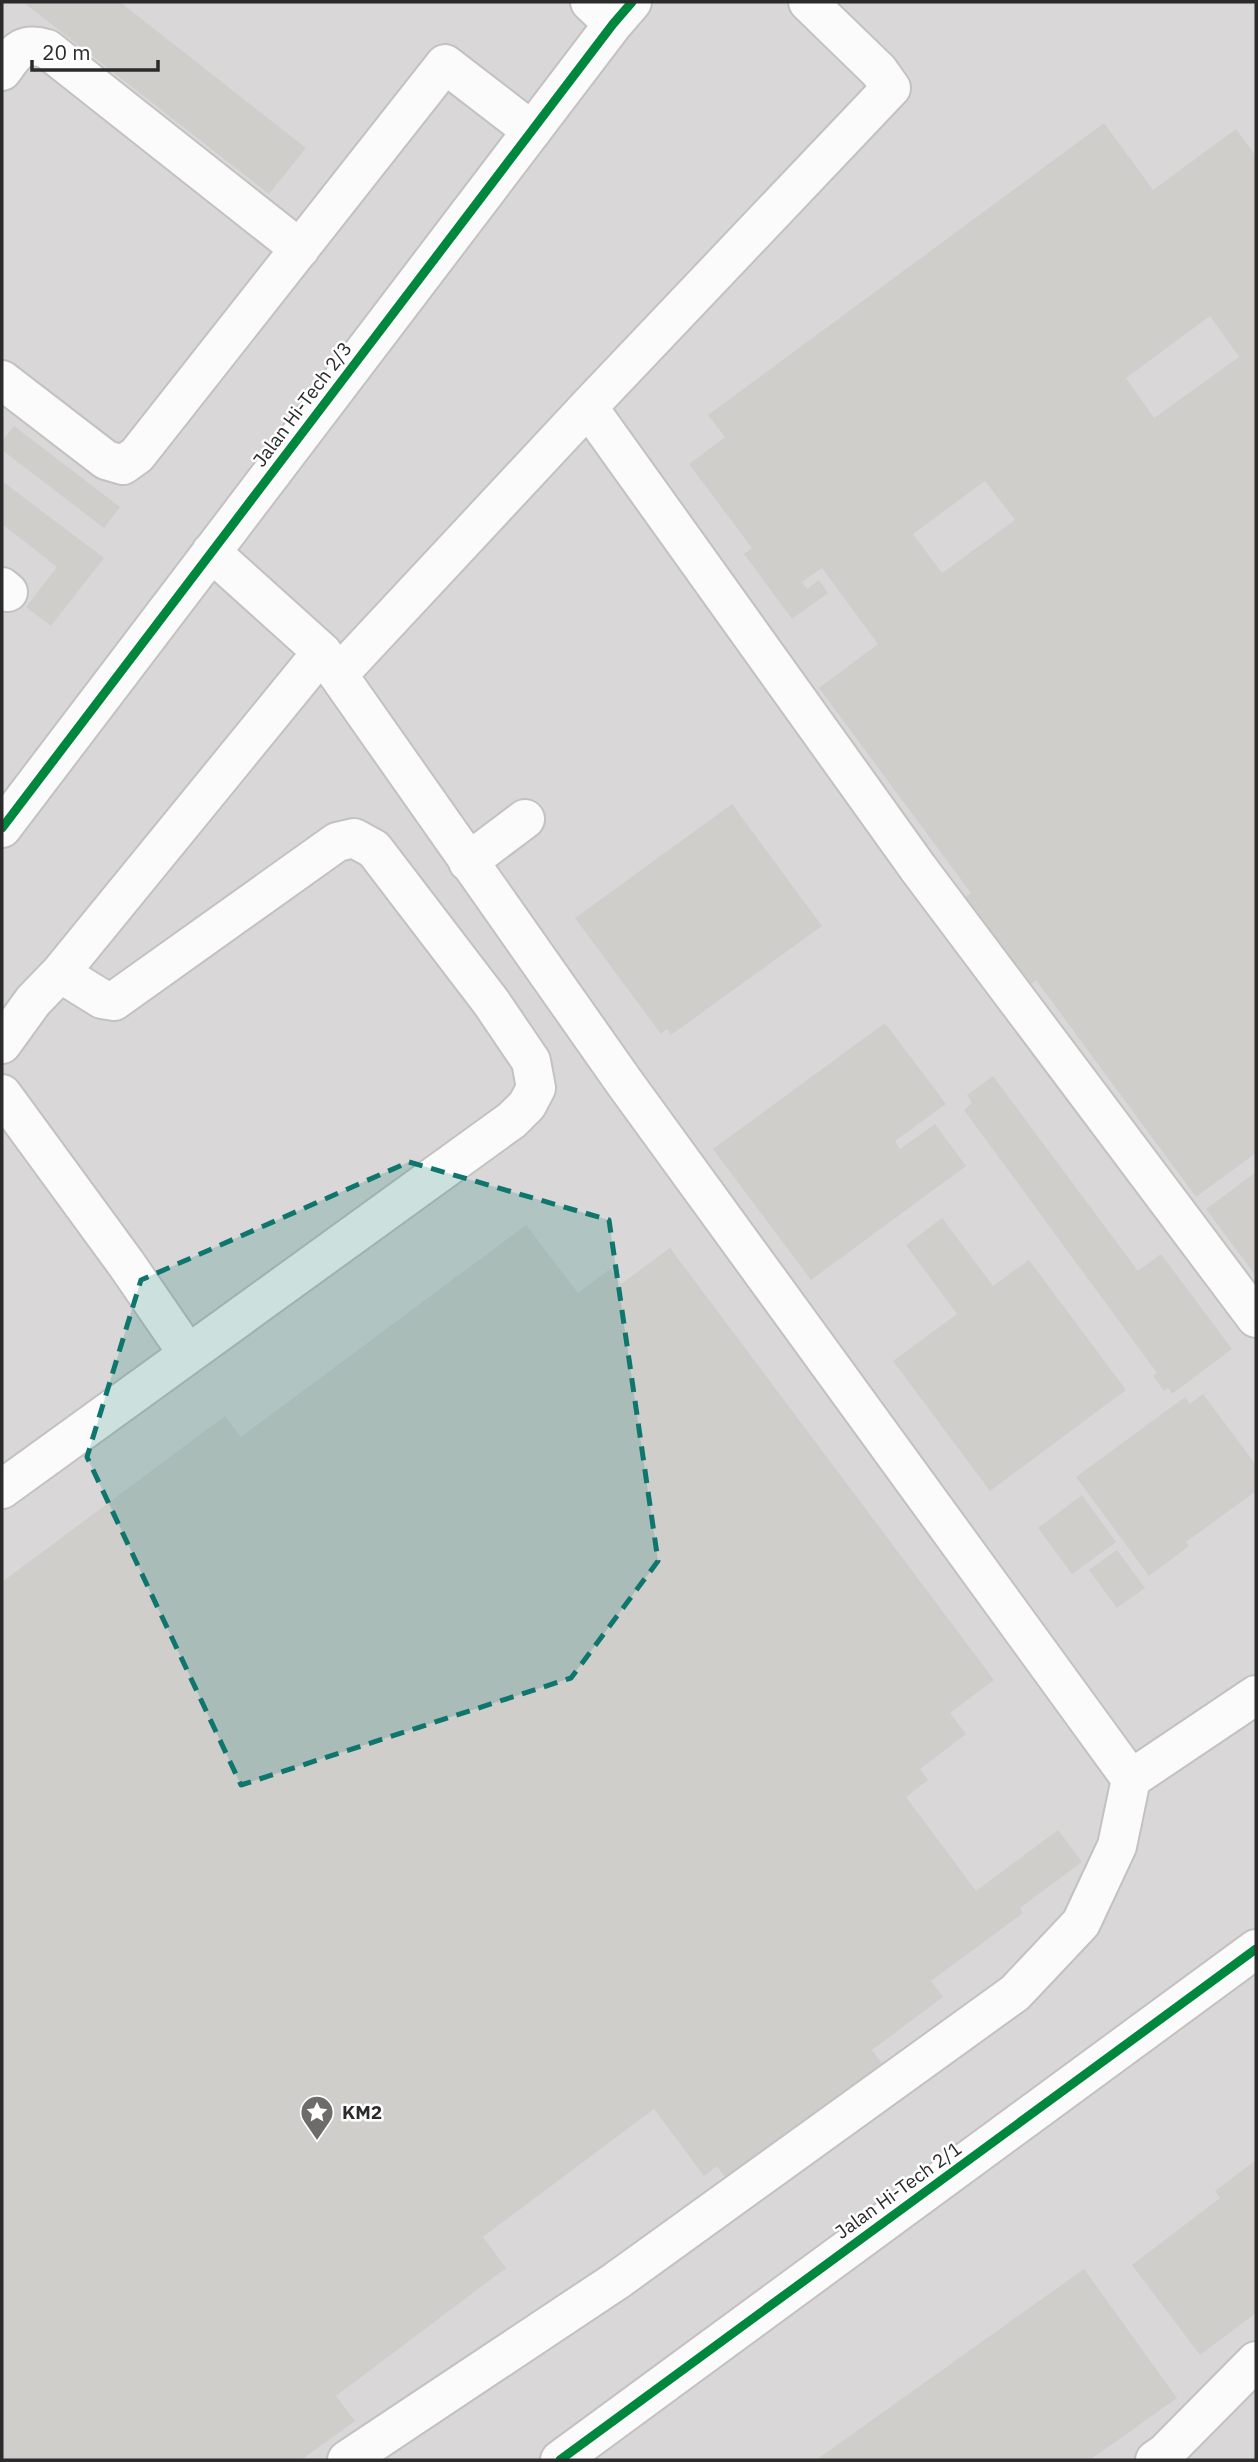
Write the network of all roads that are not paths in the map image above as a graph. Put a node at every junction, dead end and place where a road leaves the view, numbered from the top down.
1 (808, 2) edge
2 (612, 9) edge
3 (2, 71) edge
4 (532, 131) junction
5 (300, 249) junction
6 (2, 381) edge
7 (588, 407) junction
8 (211, 552) junction
9 (330, 663) junction
10 (525, 819) dead end
11 (2, 828) edge
12 (468, 862) junction
13 (60, 973) junction
14 (2, 1044) edge
15 (2, 1094) edge
16 (1256, 1318) edge
17 (188, 1354) junction
18 (2, 1489) edge
19 (1256, 1695) edge
20 (1131, 1779) junction
21 (1256, 1949) edge
22 (1256, 2361) edge
23 (347, 2460) edge
24 (560, 2460) edge
25 (1155, 2460) edge

1 - 7 street
2 - 4 street, Jalan Hi-Tech 2/3
3 - 5 street
4 - 5 street
4 - 8 street, Jalan Hi-Tech 2/3
5 - 6 street
7 - 9 street
7 - 16 street
8 - 9 street
8 - 11 street, Jalan Hi-Tech 2/3
9 - 12 street
9 - 13 street
10 - 12 street
12 - 20 street
13 - 14 street
13 - 17 street
15 - 17 street
17 - 18 street
19 - 20 street
20 - 23 street
21 - 24 street, Jalan Hi-Tech 2/1
22 - 25 street

